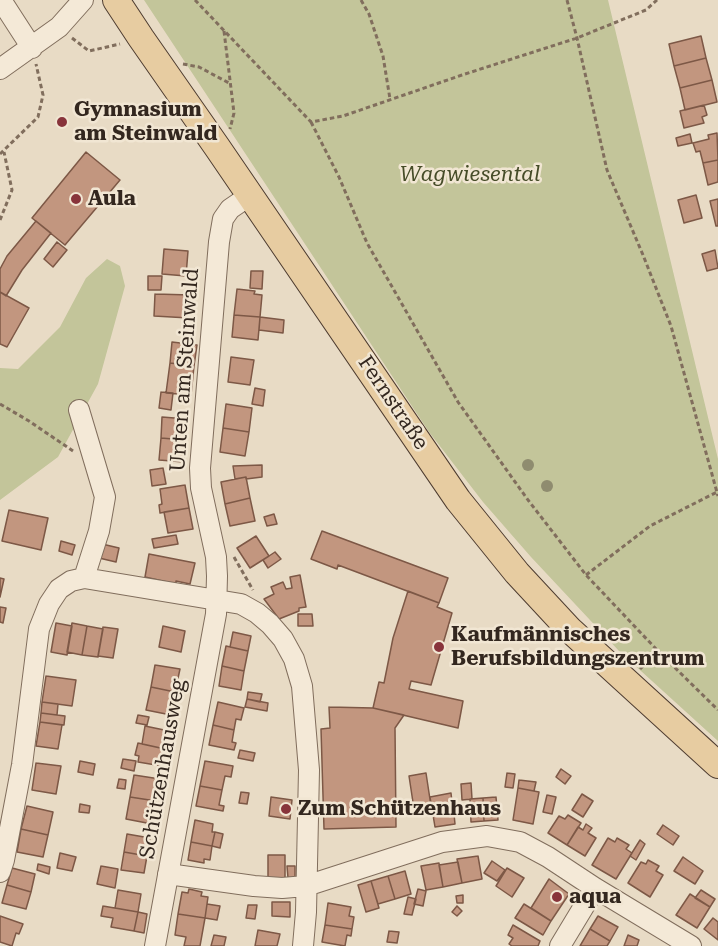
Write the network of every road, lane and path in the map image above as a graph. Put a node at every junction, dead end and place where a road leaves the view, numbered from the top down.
1 (1, 0) edge
2 (83, 0) edge
3 (116, 0) edge
4 (195, 0) edge
5 (361, 0) edge
6 (567, 0) edge
7 (657, 0) edge
8 (59, 27) junction
9 (224, 31) junction
10 (577, 38) junction
11 (141, 39) junction
12 (32, 48) junction
13 (158, 60) junction
14 (0, 69) edge
15 (230, 83) junction
16 (390, 99) junction
17 (311, 122) junction
18 (217, 147) junction
19 (2, 153) edge
20 (249, 196) junction
21 (0, 220) edge
22 (0, 404) edge
23 (79, 410) dead end
24 (97, 467) junction
25 (717, 494) edge
26 (230, 551) dead end
27 (586, 575) junction
28 (84, 578) junction
29 (216, 600) junction
30 (270, 624) junction
31 (718, 703) edge
32 (714, 706) junction
33 (718, 710) edge
34 (718, 765) edge
35 (0, 872) edge
36 (168, 874) junction
37 (306, 886) junction
38 (595, 888) junction
39 (155, 946) edge
40 (303, 946) edge
41 (561, 946) edge
42 (691, 946) edge

1 - 12 street
2 - 8 street
3 - 11 main road, Fernstraße
4 - 9 path
5 - 16 path
6 - 10 path
7 - 10 path
8 - 11 path
8 - 12 street
9 - 15 path
9 - 17 path
10 - 16 path
10 - 25 path
11 - 13 main road, Fernstraße
12 - 14 street
12 - 19 path
13 - 15 path
13 - 18 main road, Fernstraße
15 - 18 path
16 - 17 path
17 - 27 path
18 - 20 main road, Fernstraße
19 - 21 path
20 - 29 street, Unten am Steinwald
20 - 34 main road, Fernstraße
22 - 24 path
23 - 24 street
24 - 28 street
25 - 27 path
26 - 30 path
27 - 32 path
28 - 29 street
28 - 35 street
29 - 30 street
29 - 36 street, Schützenhausweg
30 - 37 street
31 - 32 path
32 - 33 path
36 - 37 street
36 - 39 street, Schützenhausweg
37 - 38 street
37 - 40 street
38 - 41 street
38 - 42 street

